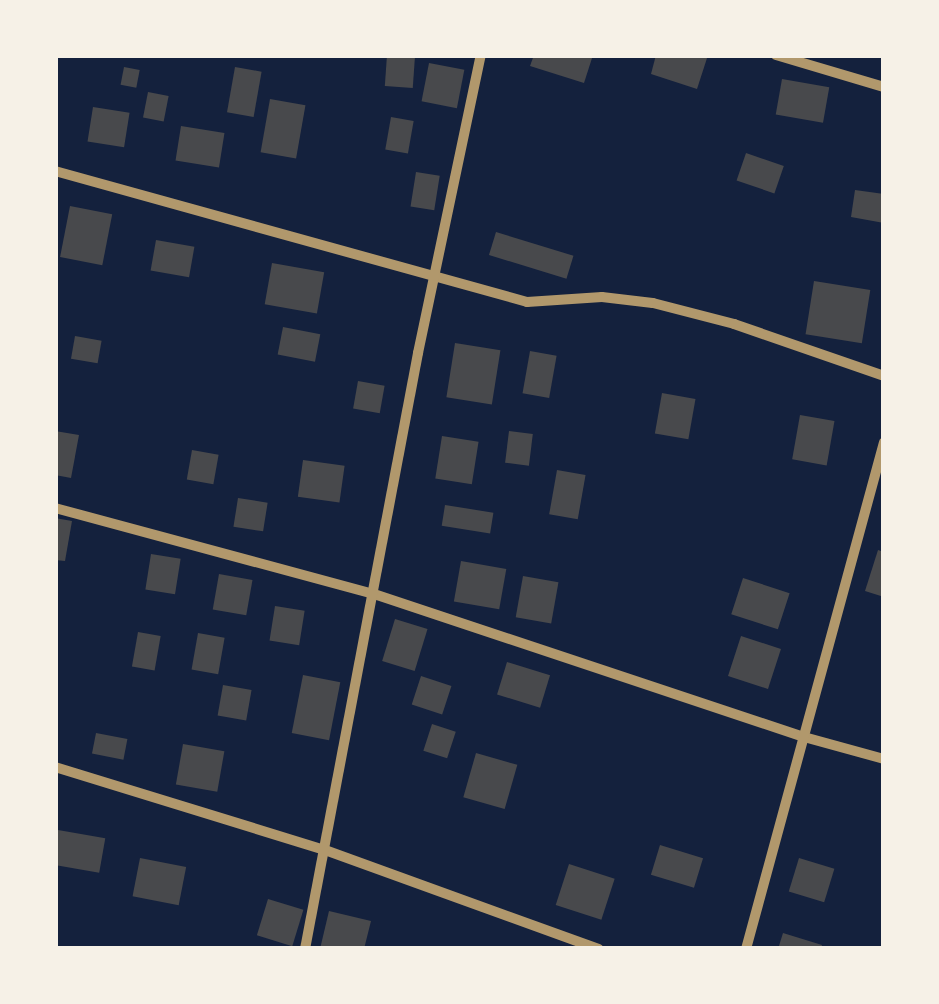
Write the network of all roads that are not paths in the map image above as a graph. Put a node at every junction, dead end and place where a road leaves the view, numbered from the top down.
1 (481, 55) edge
2 (776, 55) edge
3 (884, 87) edge
4 (55, 171) edge
5 (434, 276) junction
6 (884, 376) edge
7 (884, 442) edge
8 (55, 508) edge
9 (374, 594) junction
10 (804, 737) junction
11 (884, 759) edge
12 (55, 767) edge
13 (326, 850) junction
14 (305, 949) edge
15 (598, 949) edge
16 (746, 949) edge

1 - 5 street
2 - 3 street
4 - 5 street
5 - 6 street
5 - 9 street
7 - 10 street
8 - 9 street
9 - 10 street
9 - 13 street
10 - 11 street
10 - 16 street
12 - 13 street
13 - 14 street
13 - 15 street

